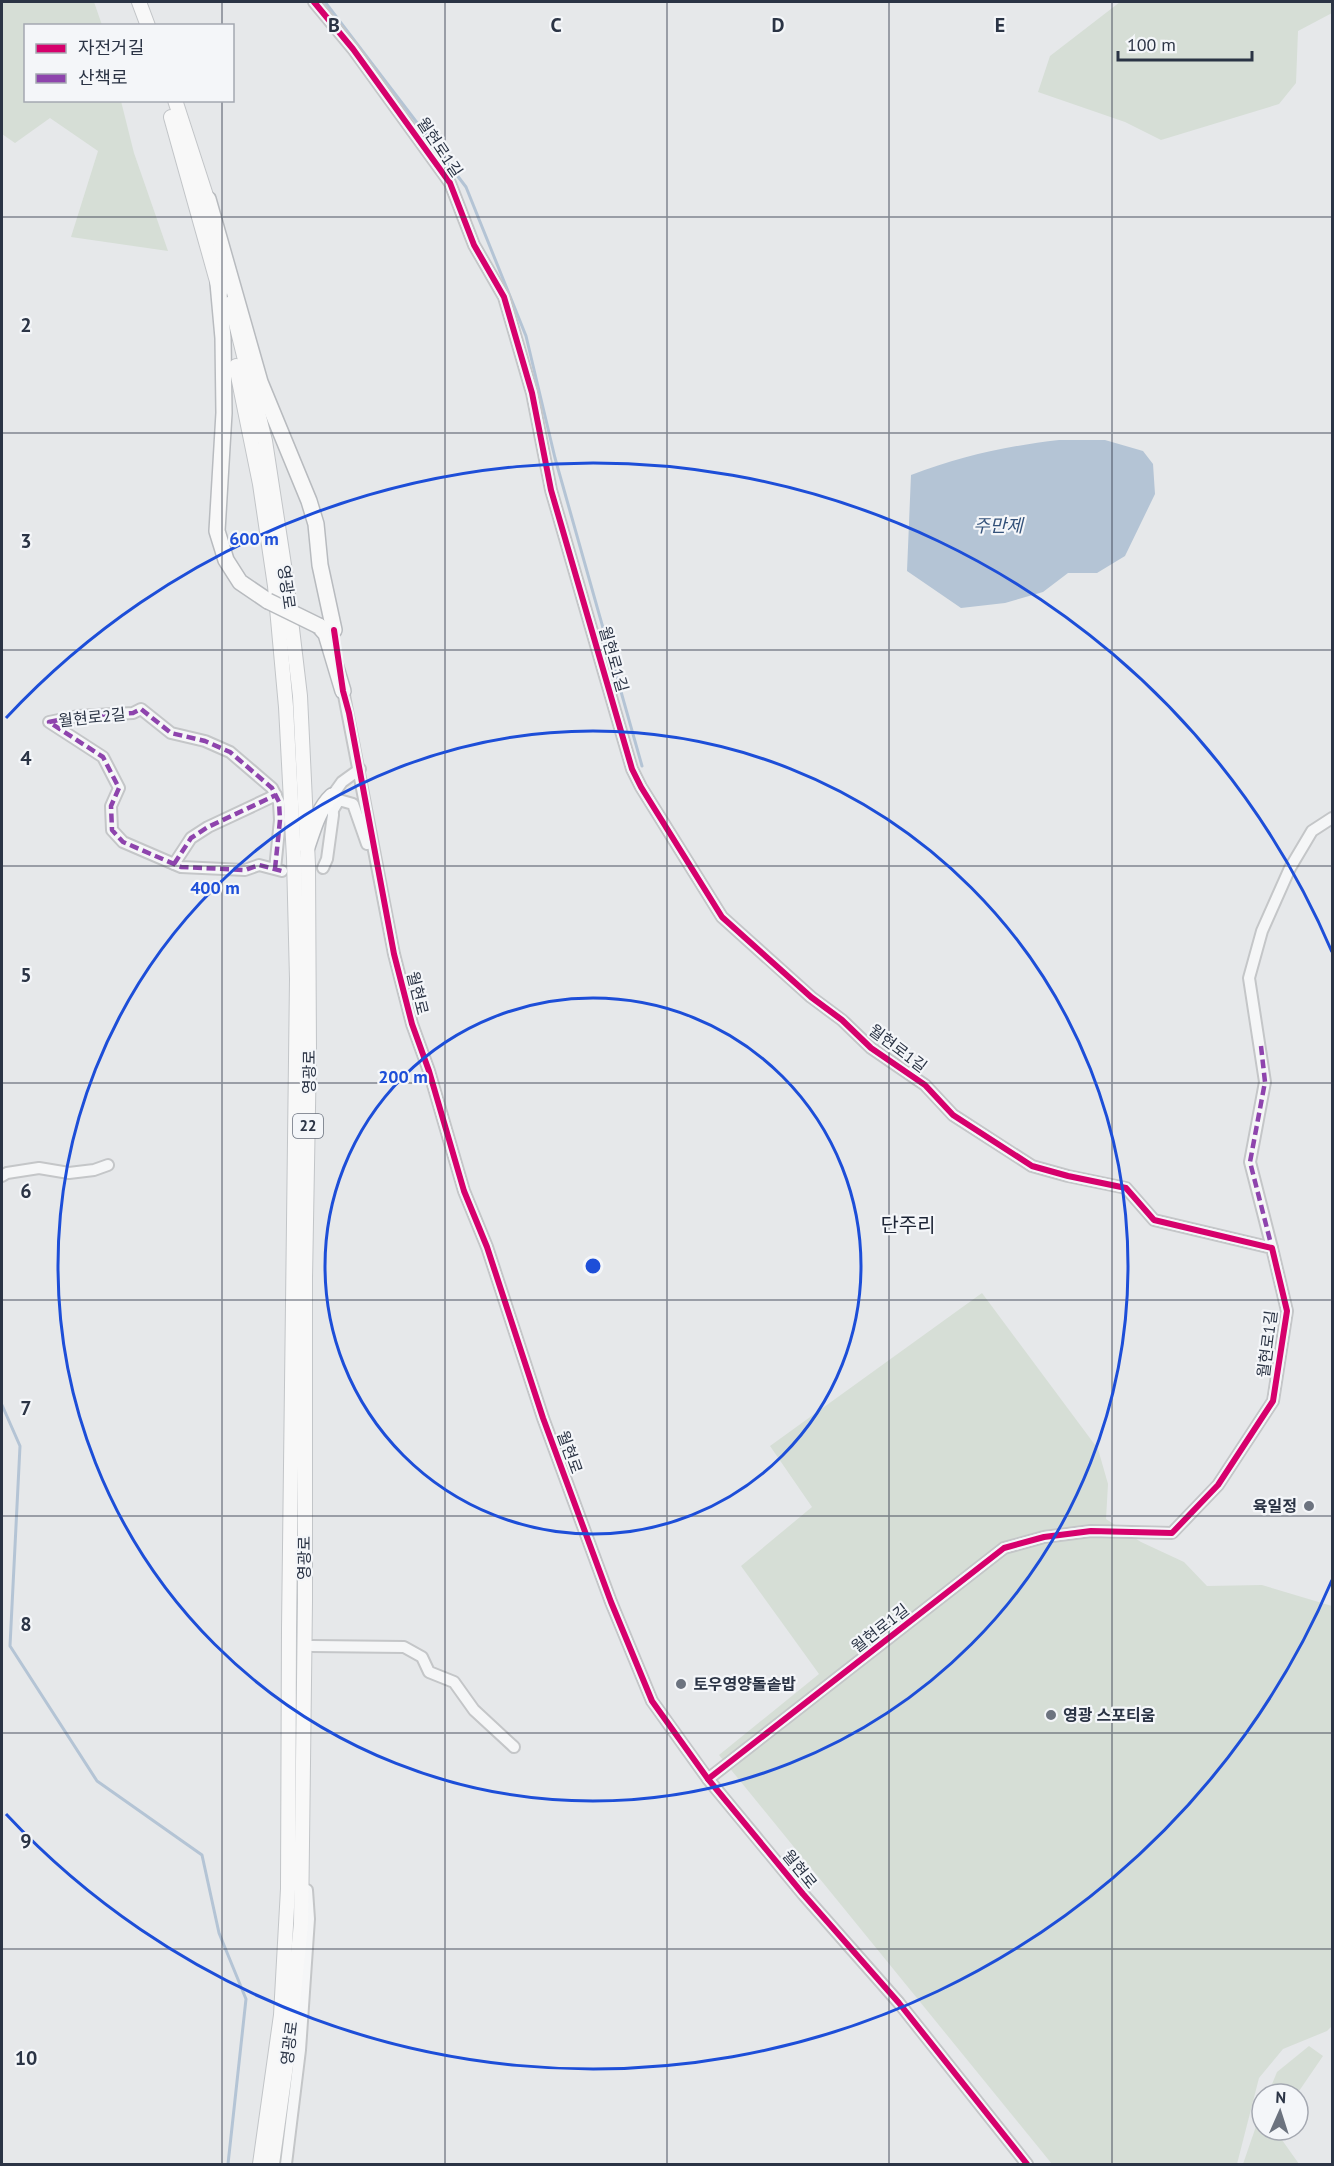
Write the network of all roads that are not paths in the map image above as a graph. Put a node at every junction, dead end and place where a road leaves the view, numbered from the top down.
1 (132, 2) edge
2 (139, 2) edge
3 (314, 2) edge
4 (140, 24) edge
5 (147, 24) edge
6 (167, 102) edge
7 (176, 102) edge
8 (207, 199) junction
9 (218, 283) junction
10 (326, 628) junction
11 (343, 691) joint
12 (360, 769) junction
13 (276, 795) junction
14 (333, 803) junction
15 (1332, 818) edge
16 (307, 847) junction
17 (174, 864) junction
18 (323, 868) dead end
19 (381, 887) junction
20 (108, 1165) dead end
21 (2, 1176) edge
22 (1272, 1248) junction
23 (312, 1646) dead end
24 (514, 1746) dead end
25 (708, 1779) junction
26 (302, 1812) junction
27 (260, 2164) edge
28 (272, 2164) edge
29 (286, 2164) edge
30 (1027, 2164) edge

1 - 4 main road
2 - 5 main road
3 - 22 street, 월현로1길
6 - 9 main road, 영광로 / 22
7 - 8 main road, 영광로 / 22
8 - 10 highway
8 - 16 main road, 영광로 / 22
9 - 10 highway, bridge
9 - 27 main road, 영광로 / 22
10 - 11 highway
11 - 12 street, 월현로
12 - 14 street
12 - 19 street, 월현로
13 - 17 street
13 - 17 street, 월현로2길
13 - 17 street, 월현로2길
14 - 16 highway
14 - 18 street
14 - 19 street
15 - 22 street
16 - 26 main road, 영광로 / 22
19 - 25 street, 월현로
20 - 21 street
22 - 25 street, 월현로1길
23 - 24 street
25 - 30 street, 월현로
26 - 28 main road, 영광로 / 22
26 - 29 street

